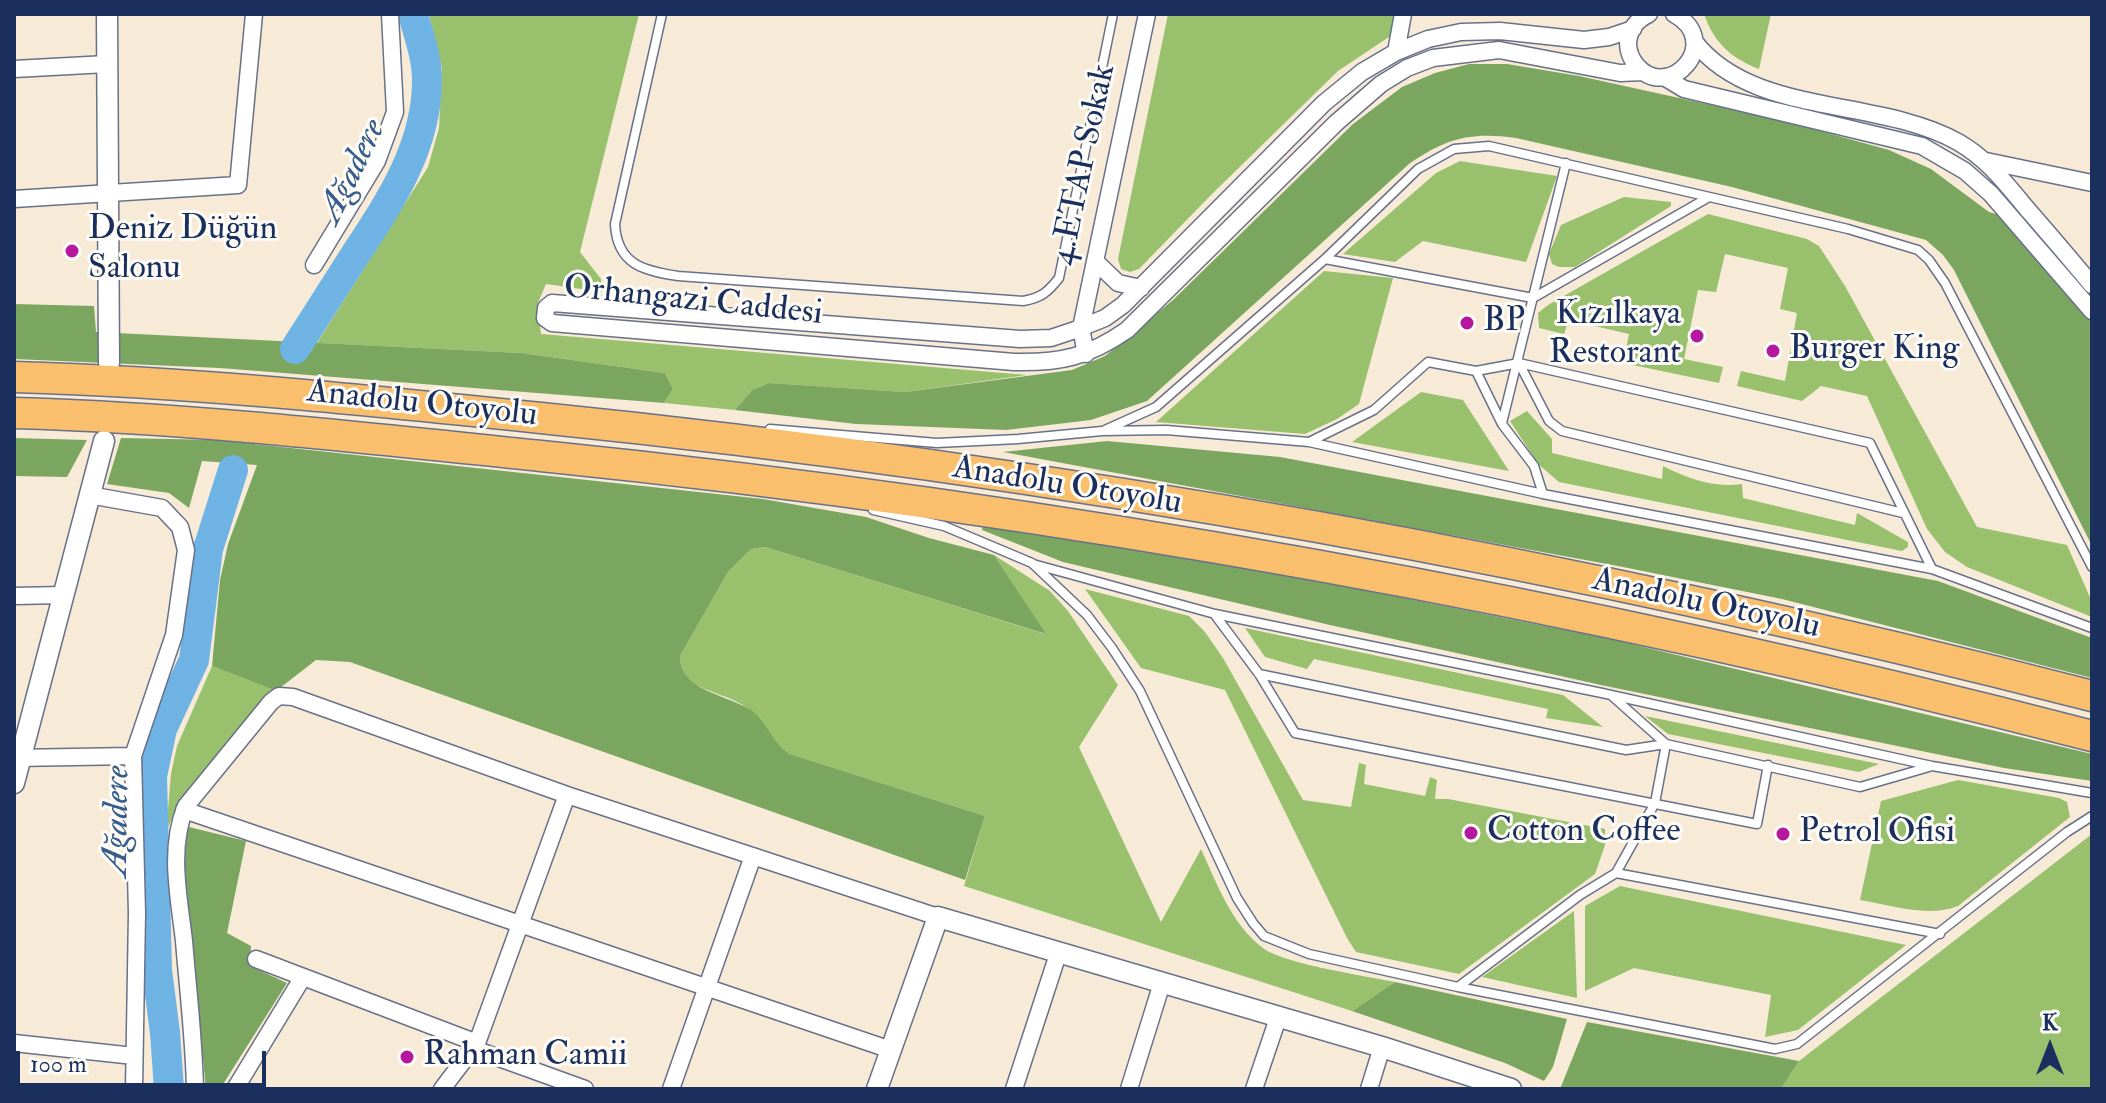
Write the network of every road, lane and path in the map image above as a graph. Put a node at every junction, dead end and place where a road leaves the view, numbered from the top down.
1 (107, 14) edge
2 (254, 14) edge
3 (390, 14) edge
4 (662, 14) edge
5 (1113, 14) edge
6 (1147, 14) edge
7 (1403, 14) edge
8 (1649, 14) edge
9 (1678, 15) edge
10 (1633, 29) junction
11 (1694, 41) junction
12 (1396, 52) junction
13 (107, 64) junction
14 (14, 69) edge
15 (1643, 72) junction
16 (1664, 77) junction
17 (1922, 146) junction
18 (1986, 161) junction
19 (1566, 163) junction
20 (2092, 183) edge
21 (109, 194) junction
22 (1710, 196) junction
23 (14, 199) edge
24 (1325, 259) junction
25 (1095, 261) junction
26 (314, 265) dead end
27 (2092, 285) edge
28 (1141, 288) junction
29 (1533, 298) junction
30 (2092, 311) edge
31 (1081, 328) junction
32 (1086, 354) junction
33 (109, 363) dead end
34 (1519, 363) junction
35 (1476, 371) junction
36 (14, 377) edge
37 (434, 407) junction
38 (14, 413) edge
39 (686, 424) dead end
40 (1502, 424) junction
41 (764, 429) dead end
42 (1102, 431) junction
43 (104, 441) dead end
44 (1309, 442) junction
45 (704, 473) junction
46 (1543, 494) junction
47 (89, 495) junction
48 (824, 499) dead end
49 (869, 509) dead end
50 (1903, 513) junction
51 (1032, 563) junction
52 (2092, 567) edge
53 (1932, 569) junction
54 (63, 595) junction
55 (14, 596) edge
56 (1215, 614) junction
57 (2092, 628) edge
58 (1259, 674) junction
59 (1612, 696) junction
60 (2092, 696) edge
61 (2092, 736) edge
62 (1666, 744) junction
63 (133, 756) junction
64 (17, 758) edge
65 (1768, 765) junction
66 (1932, 766) junction
67 (14, 783) edge
68 (2092, 793) edge
69 (567, 795) junction
70 (1655, 803) junction
71 (184, 810) junction
72 (2092, 816) edge
73 (753, 856) junction
74 (1616, 873) junction
75 (938, 917) junction
76 (519, 925) junction
77 (1940, 934) junction
78 (1059, 951) junction
79 (256, 959) dead end
80 (303, 977) junction
81 (1162, 983) junction
82 (1458, 987) junction
83 (706, 988) junction
84 (1278, 1018) junction
85 (14, 1043) edge
86 (475, 1046) junction
87 (1382, 1047) junction
88 (891, 1050) junction
89 (134, 1056) junction
90 (134, 1089) edge
91 (195, 1089) edge
92 (235, 1089) edge
93 (442, 1089) edge
94 (585, 1089) edge
95 (671, 1089) edge
96 (877, 1089) edge
97 (1014, 1089) edge
98 (1129, 1089) edge
99 (1254, 1089) edge
100 (1369, 1089) edge
101 (1511, 1089) edge

1 - 13 street
2 - 21 street
3 - 26 street
4 - 5 lane
6 - 25 street, 4.ETAP Sokak
7 - 12 street
8 - 10 street
9 - 11 street
10 - 12 street
10 - 15 street
11 - 16 street
11 - 18 street
12 - 28 street
13 - 14 street
13 - 21 street
15 - 16 street, Orhangazi Caddesi
15 - 32 street, Orhangazi Caddesi
16 - 17 street
17 - 18 street
17 - 30 street
18 - 20 street
18 - 27 street
19 - 22 lane
19 - 24 lane
19 - 29 lane
21 - 23 street
21 - 33 street
22 - 29 lane
22 - 52 lane
24 - 29 lane
24 - 42 lane
25 - 28 street
25 - 31 street, 4.ETAP Sokak
28 - 31 street
29 - 34 lane
31 - 32 street
31 - 32 street, Orhangazi Caddesi
34 - 35 lane
34 - 40 lane
34 - 50 lane
34 - 50 lane
35 - 40 lane
35 - 44 lane
36 - 37 highway, Anadolu Otoyolu
37 - 39 lane
37 - 60 highway, Anadolu Otoyolu
38 - 45 highway, Anadolu Otoyolu
40 - 46 lane
41 - 42 lane
42 - 44 lane
43 - 47 street
44 - 46 lane
45 - 48 lane
45 - 61 highway, Anadolu Otoyolu
46 - 53 lane
47 - 54 street
47 - 63 street
49 - 51 lane
50 - 53 lane
51 - 56 lane
51 - 82 lane
53 - 57 lane
54 - 55 street
54 - 64 street
56 - 58 lane
56 - 59 lane
58 - 62 lane
58 - 70 lane
59 - 62 lane
59 - 66 lane
62 - 65 lane
62 - 70 lane
63 - 64 street
63 - 89 street
64 - 67 street
65 - 66 lane
65 - 70 lane
66 - 68 lane
69 - 71 street
69 - 73 street
69 - 76 street
70 - 74 lane
71 - 76 street
71 - 91 street
72 - 77 lane
73 - 75 street
73 - 83 street
74 - 77 lane
74 - 82 lane
75 - 78 street
75 - 88 street
76 - 83 street
76 - 86 street
77 - 82 lane
78 - 81 street
78 - 97 street
79 - 80 street
80 - 86 street
80 - 92 street
81 - 84 street
81 - 98 street
83 - 88 street
83 - 95 street
84 - 87 street
84 - 99 street
85 - 89 street
86 - 93 street
86 - 94 street
87 - 100 street
87 - 101 street
88 - 96 street
89 - 90 street

